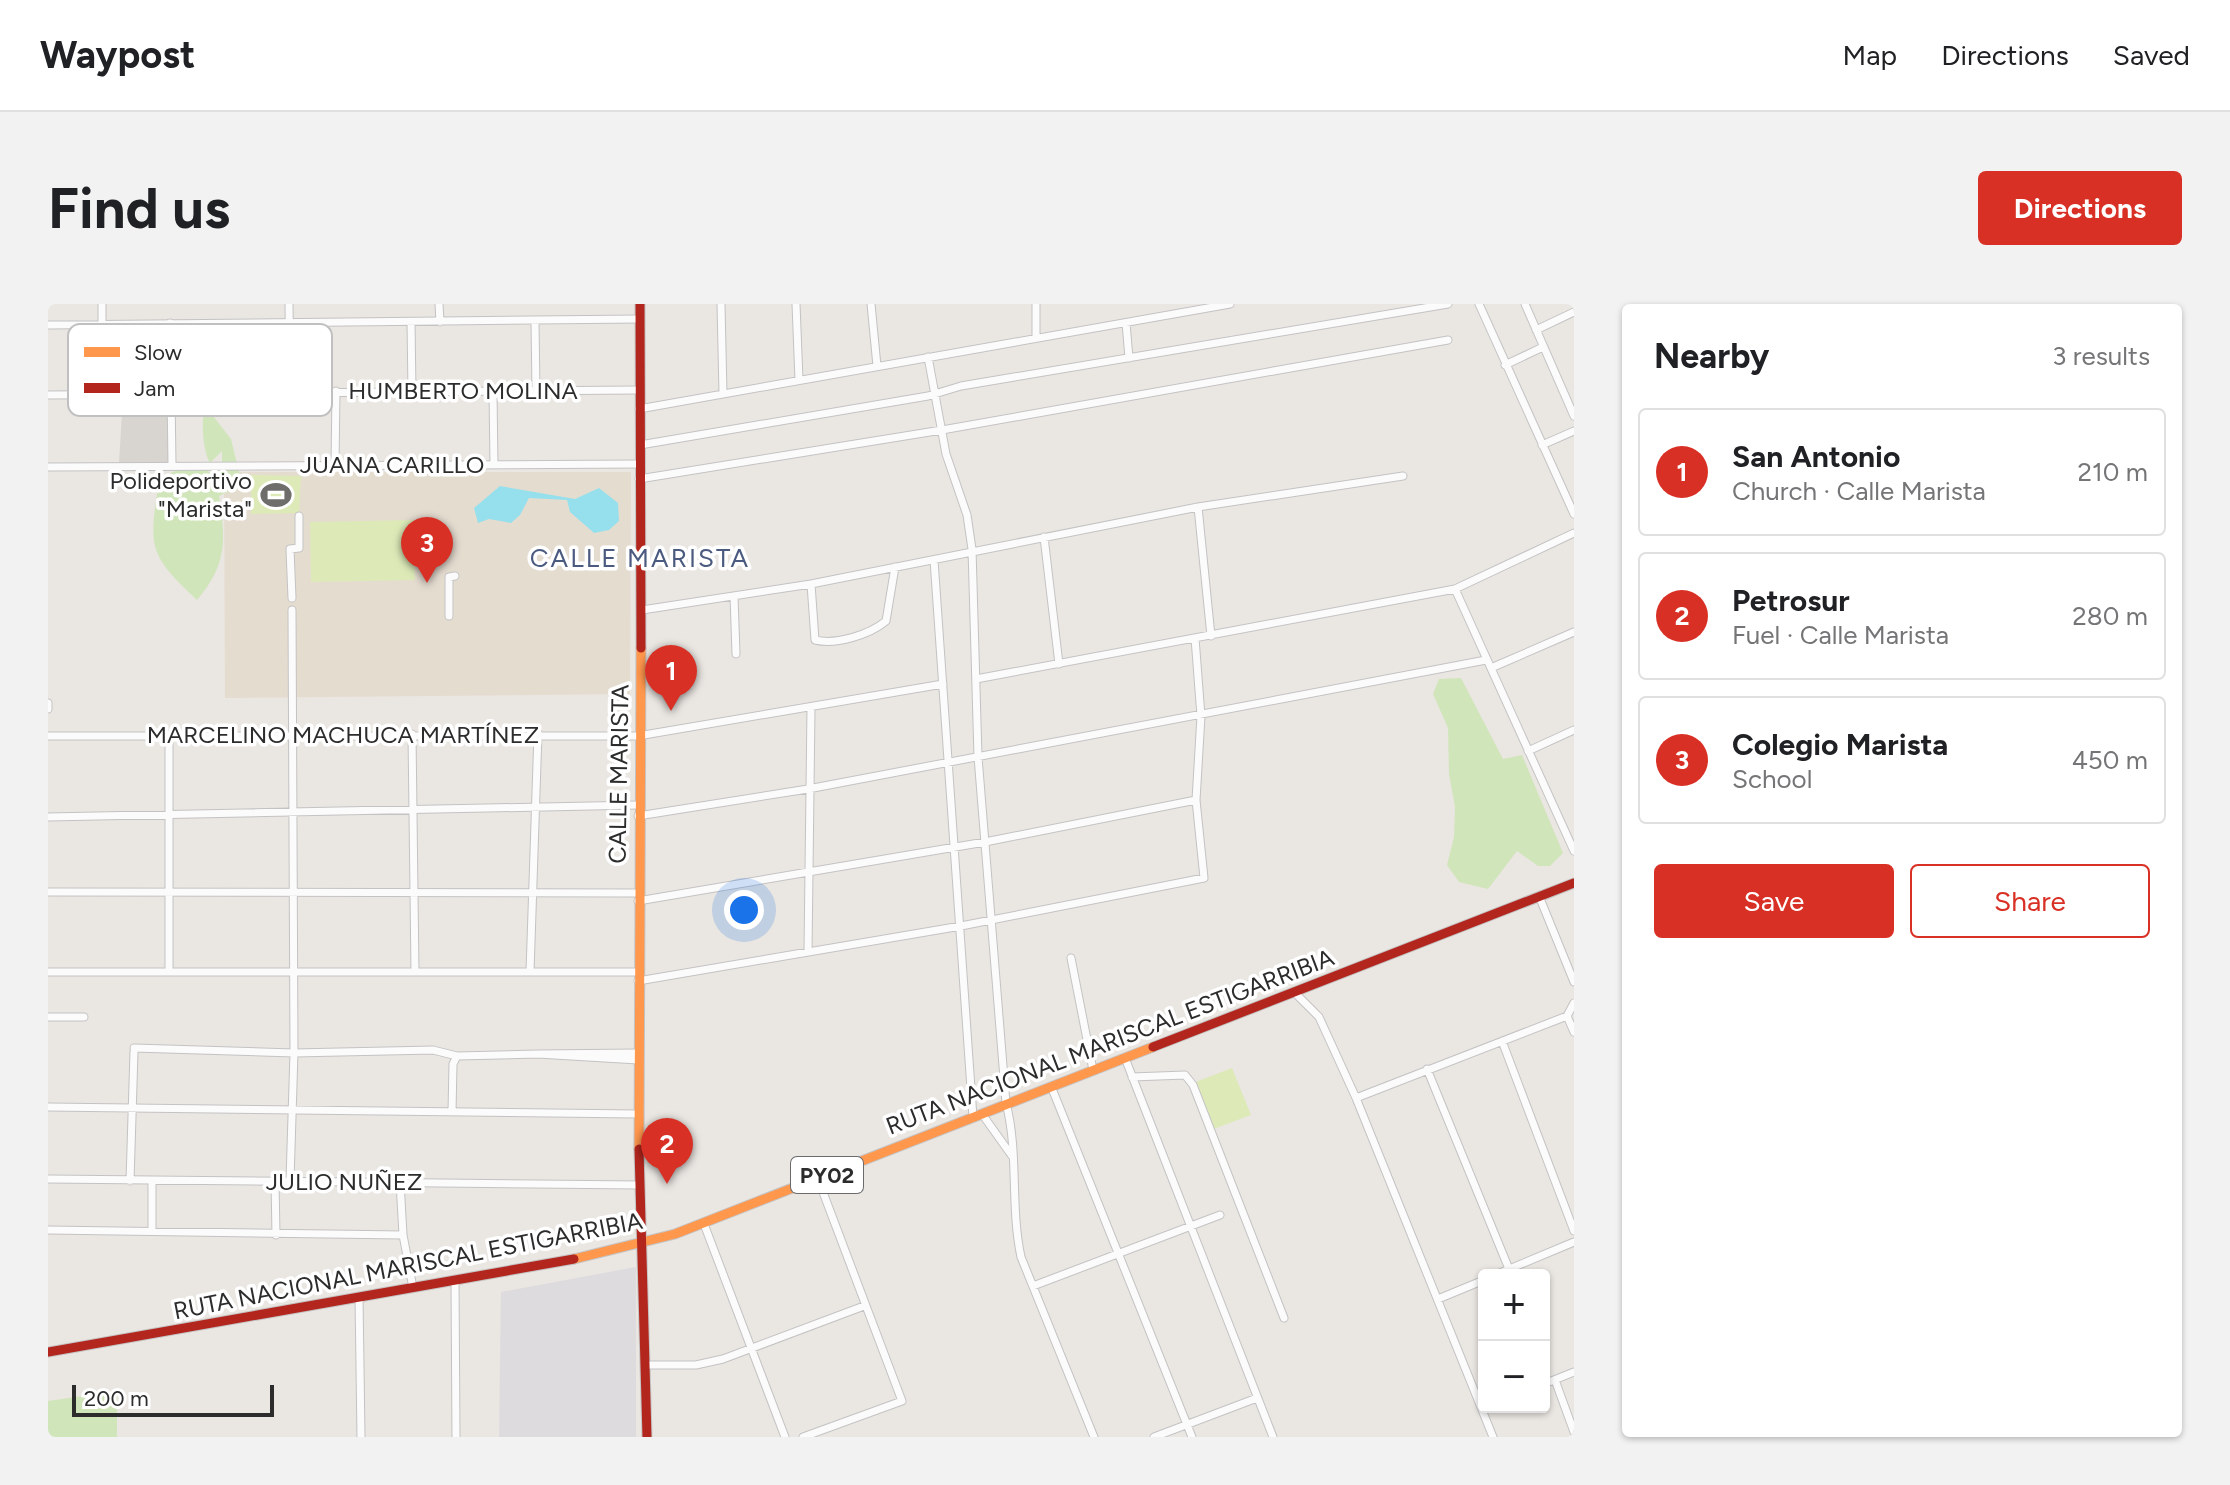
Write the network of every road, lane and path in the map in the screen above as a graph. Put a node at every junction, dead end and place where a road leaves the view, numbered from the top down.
1 (102, 304) edge
2 (289, 304) edge
3 (439, 304) edge
4 (640, 304) edge
5 (721, 304) edge
6 (796, 304) edge
7 (871, 304) edge
8 (1036, 304) edge
9 (1230, 304) edge
10 (1448, 304) edge
11 (1479, 304) edge
12 (1525, 304) edge
13 (1195, 307) edge
14 (1574, 312) edge
15 (639, 319) junction
16 (288, 321) junction
17 (411, 322) junction
18 (440, 322) junction
19 (535, 322) junction
20 (170, 323) joint
21 (1126, 323) junction
22 (102, 324) joint
23 (288, 324) edge
24 (48, 325) edge
25 (68, 325) edge
26 (1536, 330) junction
27 (1036, 338) junction
28 (1448, 340) dead end
29 (1543, 347) junction
30 (928, 357) junction
31 (1129, 358) junction
32 (1505, 365) junction
33 (877, 366) junction
34 (799, 380) junction
35 (639, 390) junction
36 (332, 391) edge
37 (336, 391) junction
38 (536, 391) junction
39 (412, 392) junction
40 (493, 392) junction
41 (937, 393) junction
42 (723, 394) junction
43 (48, 395) edge
44 (68, 395) edge
45 (639, 409) junction
46 (171, 416) edge
47 (1574, 416) edge
48 (942, 430) junction
49 (1574, 431) edge
50 (640, 445) junction
51 (1542, 445) junction
52 (172, 464) junction
53 (640, 464) junction
54 (335, 465) junction
55 (494, 465) junction
56 (48, 467) edge
57 (1403, 476) dead end
58 (639, 479) junction
59 (1198, 507) junction
60 (1574, 514) edge
61 (299, 516) dead end
62 (1574, 533) edge
63 (1044, 537) junction
64 (972, 549) junction
65 (934, 560) junction
66 (895, 567) junction
67 (455, 576) dead end
68 (811, 584) junction
69 (1455, 589) junction
70 (734, 596) junction
71 (292, 598) dead end
72 (292, 610) dead end
73 (642, 610) junction
74 (449, 616) dead end
75 (1574, 632) edge
76 (1211, 636) junction
77 (1195, 638) junction
78 (736, 654) dead end
79 (1486, 660) junction
80 (1059, 664) junction
81 (1491, 668) junction
82 (976, 679) junction
83 (943, 684) junction
84 (48, 703) edge
85 (811, 708) junction
86 (48, 709) edge
87 (1201, 716) junction
88 (1574, 730) edge
89 (292, 733) junction
90 (538, 733) junction
91 (412, 734) junction
92 (169, 735) junction
93 (48, 736) edge
94 (638, 736) junction
95 (1528, 751) junction
96 (978, 757) junction
97 (948, 762) junction
98 (808, 789) junction
99 (1196, 800) junction
100 (535, 808) junction
101 (413, 810) junction
102 (638, 810) junction
103 (293, 813) junction
104 (169, 815) junction
105 (48, 817) edge
106 (985, 842) junction
107 (954, 847) junction
108 (1574, 851) edge
109 (807, 873) junction
110 (1574, 883) edge
111 (48, 892) edge
112 (169, 893) junction
113 (293, 893) junction
114 (414, 894) junction
115 (533, 895) junction
116 (1539, 896) junction
117 (638, 897) junction
118 (991, 918) junction
119 (961, 926) junction
120 (808, 952) junction
121 (1071, 958) dead end
122 (48, 972) edge
123 (169, 972) junction
124 (415, 972) junction
125 (530, 972) junction
126 (293, 973) junction
127 (638, 977) junction
128 (1574, 982) edge
129 (1294, 992) junction
130 (1574, 1003) edge
131 (1567, 1016) junction
132 (48, 1017) edge
133 (84, 1017) dead end
134 (1574, 1032) edge
135 (1502, 1041) junction
136 (294, 1053) junction
137 (457, 1056) junction
138 (638, 1056) junction
139 (1125, 1058) junction
140 (1427, 1069) junction
141 (1093, 1070) junction
142 (1132, 1077) junction
143 (1051, 1086) junction
144 (1356, 1098) junction
145 (1006, 1103) junction
146 (48, 1107) edge
147 (132, 1108) junction
148 (293, 1110) junction
149 (452, 1112) junction
150 (638, 1114) junction
151 (977, 1115) junction
152 (1012, 1156) junction
153 (48, 1179) edge
154 (818, 1179) junction
155 (290, 1180) junction
156 (130, 1181) junction
157 (275, 1181) junction
158 (152, 1182) junction
159 (400, 1182) junction
160 (640, 1185) junction
161 (1220, 1215) dead end
162 (704, 1224) junction
163 (1191, 1226) junction
164 (48, 1230) edge
165 (152, 1231) junction
166 (1574, 1231) edge
167 (276, 1235) junction
168 (403, 1235) junction
169 (1574, 1242) edge
170 (642, 1244) junction
171 (1118, 1252) junction
172 (1509, 1269) joint
173 (455, 1281) junction
174 (1478, 1282) edge
175 (1033, 1286) junction
176 (413, 1288) junction
177 (359, 1297) junction
178 (1438, 1299) junction
179 (864, 1306) junction
180 (1284, 1318) dead end
181 (751, 1349) junction
182 (48, 1352) edge
183 (646, 1365) junction
184 (1574, 1372) edge
185 (1555, 1380) junction
186 (1550, 1382) edge
187 (1478, 1391) edge
188 (1257, 1398) junction
189 (1487, 1413) edge
190 (1187, 1424) junction
191 (1574, 1432) edge
192 (361, 1437) edge
193 (456, 1437) edge
194 (647, 1437) edge
195 (785, 1437) edge
196 (803, 1437) edge
197 (1094, 1437) edge
198 (1154, 1437) edge
199 (1192, 1437) edge
200 (1273, 1437) edge
201 (1493, 1437) edge

1 - 22 street
2 - 16 street
3 - 18 street
4 - 15 main road, CALLE MARISTA
5 - 42 street
6 - 34 street
7 - 33 street
8 - 27 street
9 - 13 street
10 - 31 street
11 - 32 street
12 - 26 street
13 - 21 street
14 - 26 street
15 - 19 street
15 - 35 main road, CALLE MARISTA
16 - 17 street
16 - 20 street
16 - 23 street
17 - 18 street
17 - 39 street
18 - 19 street
19 - 38 street
20 - 22 street
21 - 27 street
21 - 31 street
24 - 25 street
26 - 29 street
27 - 30 street
28 - 48 street
29 - 32 street
29 - 47 street
30 - 33 street
30 - 41 street
31 - 41 street
32 - 51 street
33 - 34 street
34 - 42 street
35 - 38 street, HUMBERTO MOLINA
35 - 45 main road, CALLE MARISTA
36 - 37 street, HUMBERTO MOLINA
37 - 39 street, HUMBERTO MOLINA
37 - 54 street
38 - 40 street, HUMBERTO MOLINA
39 - 40 street, HUMBERTO MOLINA
40 - 55 street
41 - 48 street
41 - 50 street
42 - 45 street
43 - 44 street, HUMBERTO MOLINA
45 - 50 main road, CALLE MARISTA
46 - 52 street
48 - 58 street
48 - 64 street
49 - 51 street
50 - 53 main road, CALLE MARISTA
51 - 60 street
52 - 54 street, JUANA CARILLO
52 - 56 street, JUANA CARILLO
53 - 55 street, JUANA CARILLO
53 - 58 main road, CALLE MARISTA
54 - 55 street, JUANA CARILLO
57 - 59 street
58 - 73 main road, CALLE MARISTA
59 - 63 street
59 - 76 street
61 - 71 street
62 - 69 street
63 - 64 street
63 - 80 street
64 - 65 street
64 - 82 street
65 - 66 street
65 - 83 street
66 - 68 street
66 - 68 street
67 - 74 street
68 - 70 street
69 - 76 street
69 - 79 street
70 - 73 street
70 - 78 street
72 - 89 street
73 - 94 main road, CALLE MARISTA
75 - 81 street
76 - 77 street
77 - 80 street
77 - 87 street
79 - 81 street
79 - 87 street
80 - 82 street
81 - 95 street
82 - 96 street
83 - 85 street, MARCELINO MACHUCA MARTÍNEZ
83 - 97 street
84 - 86 street
85 - 94 street, MARCELINO MACHUCA MARTÍNEZ
85 - 98 street
87 - 96 street
87 - 99 street
88 - 95 street
89 - 91 street, MARCELINO MACHUCA MARTÍNEZ
89 - 92 street, MARCELINO MACHUCA MARTÍNEZ
89 - 103 street
90 - 91 street, MARCELINO MACHUCA MARTÍNEZ
90 - 94 street, MARCELINO MACHUCA MARTÍNEZ
90 - 100 street
91 - 101 street
92 - 93 street, MARCELINO MACHUCA MARTÍNEZ
92 - 104 street
94 - 102 main road, CALLE MARISTA
95 - 108 street
96 - 97 street
96 - 106 street
97 - 98 street
97 - 107 street
98 - 102 street
98 - 109 street
99 - 106 street
99 - 118 street
100 - 101 street
100 - 102 street
100 - 115 street
101 - 103 street
101 - 114 street
102 - 117 main road, CALLE MARISTA
103 - 104 street
103 - 113 street
104 - 105 street
104 - 112 street
106 - 107 street
106 - 118 street
107 - 109 street
107 - 119 street
109 - 117 street
109 - 120 street
110 - 116 main road, RUTA NACIONAL MARISCAL ESTIGARRIBIA / PY02
111 - 112 street
112 - 113 street
112 - 123 street
113 - 114 street
113 - 126 street
114 - 115 street
114 - 124 street
115 - 117 street
115 - 125 street
116 - 128 street
116 - 129 main road, RUTA NACIONAL MARISCAL ESTIGARRIBIA / PY02
117 - 127 main road, CALLE MARISTA
118 - 119 street
118 - 145 street
119 - 120 street
119 - 151 street
120 - 127 street
121 - 141 street
122 - 123 street
123 - 126 street
124 - 125 street
124 - 126 street
125 - 127 street
126 - 136 street
127 - 138 main road, CALLE MARISTA
129 - 139 main road, RUTA NACIONAL MARISCAL ESTIGARRIBIA / PY02
129 - 144 street
130 - 131 street
131 - 134 street
131 - 135 street
132 - 133 street
135 - 140 street
135 - 166 street
136 - 137 street
136 - 147 street
136 - 148 street
137 - 138 street
137 - 149 street
138 - 150 main road, CALLE MARISTA
139 - 141 main road, RUTA NACIONAL MARISCAL ESTIGARRIBIA / PY02
139 - 142 street
140 - 144 street
140 - 172 street
141 - 143 main road, RUTA NACIONAL MARISCAL ESTIGARRIBIA / PY02
142 - 163 street
142 - 180 street
143 - 145 main road, RUTA NACIONAL MARISCAL ESTIGARRIBIA / PY02
143 - 171 street
144 - 178 street
145 - 151 main road, RUTA NACIONAL MARISCAL ESTIGARRIBIA / PY02
145 - 152 street
146 - 147 street
147 - 148 street
147 - 156 street
148 - 149 street
148 - 155 street
149 - 150 street
150 - 160 main road, CALLE MARISTA
151 - 152 street
151 - 154 main road, RUTA NACIONAL MARISCAL ESTIGARRIBIA / PY02
152 - 175 street
153 - 156 street, JULIO NUÑEZ
154 - 162 main road, RUTA NACIONAL MARISCAL ESTIGARRIBIA / PY02
154 - 179 street
155 - 157 street, JULIO NUÑEZ
155 - 159 street, JULIO NUÑEZ
156 - 158 street, JULIO NUÑEZ
157 - 158 street, JULIO NUÑEZ
157 - 167 street
158 - 165 street
159 - 160 street, JULIO NUÑEZ
159 - 168 street
160 - 170 main road, CALLE MARISTA
161 - 163 street
162 - 170 main road, RUTA NACIONAL MARISCAL ESTIGARRIBIA / PY02
162 - 181 street
163 - 171 street
163 - 188 street
164 - 165 street
165 - 167 street
167 - 168 street
168 - 176 street
169 - 172 street
170 - 173 main road, RUTA NACIONAL MARISCAL ESTIGARRIBIA / PY02
170 - 183 main road, CALLE MARISTA
171 - 175 street
171 - 190 street
173 - 176 main road, RUTA NACIONAL MARISCAL ESTIGARRIBIA / PY02
173 - 193 street
174 - 178 street
175 - 197 street
176 - 177 main road, RUTA NACIONAL MARISCAL ESTIGARRIBIA / PY02
177 - 182 main road, RUTA NACIONAL MARISCAL ESTIGARRIBIA / PY02
177 - 192 street
178 - 187 street
179 - 181 street
179 - 196 street
181 - 183 street
181 - 195 street
183 - 194 main road, CALLE MARISTA
184 - 185 street
185 - 186 street
185 - 191 street
188 - 190 street
188 - 200 street
189 - 201 street
190 - 198 street
190 - 199 street

